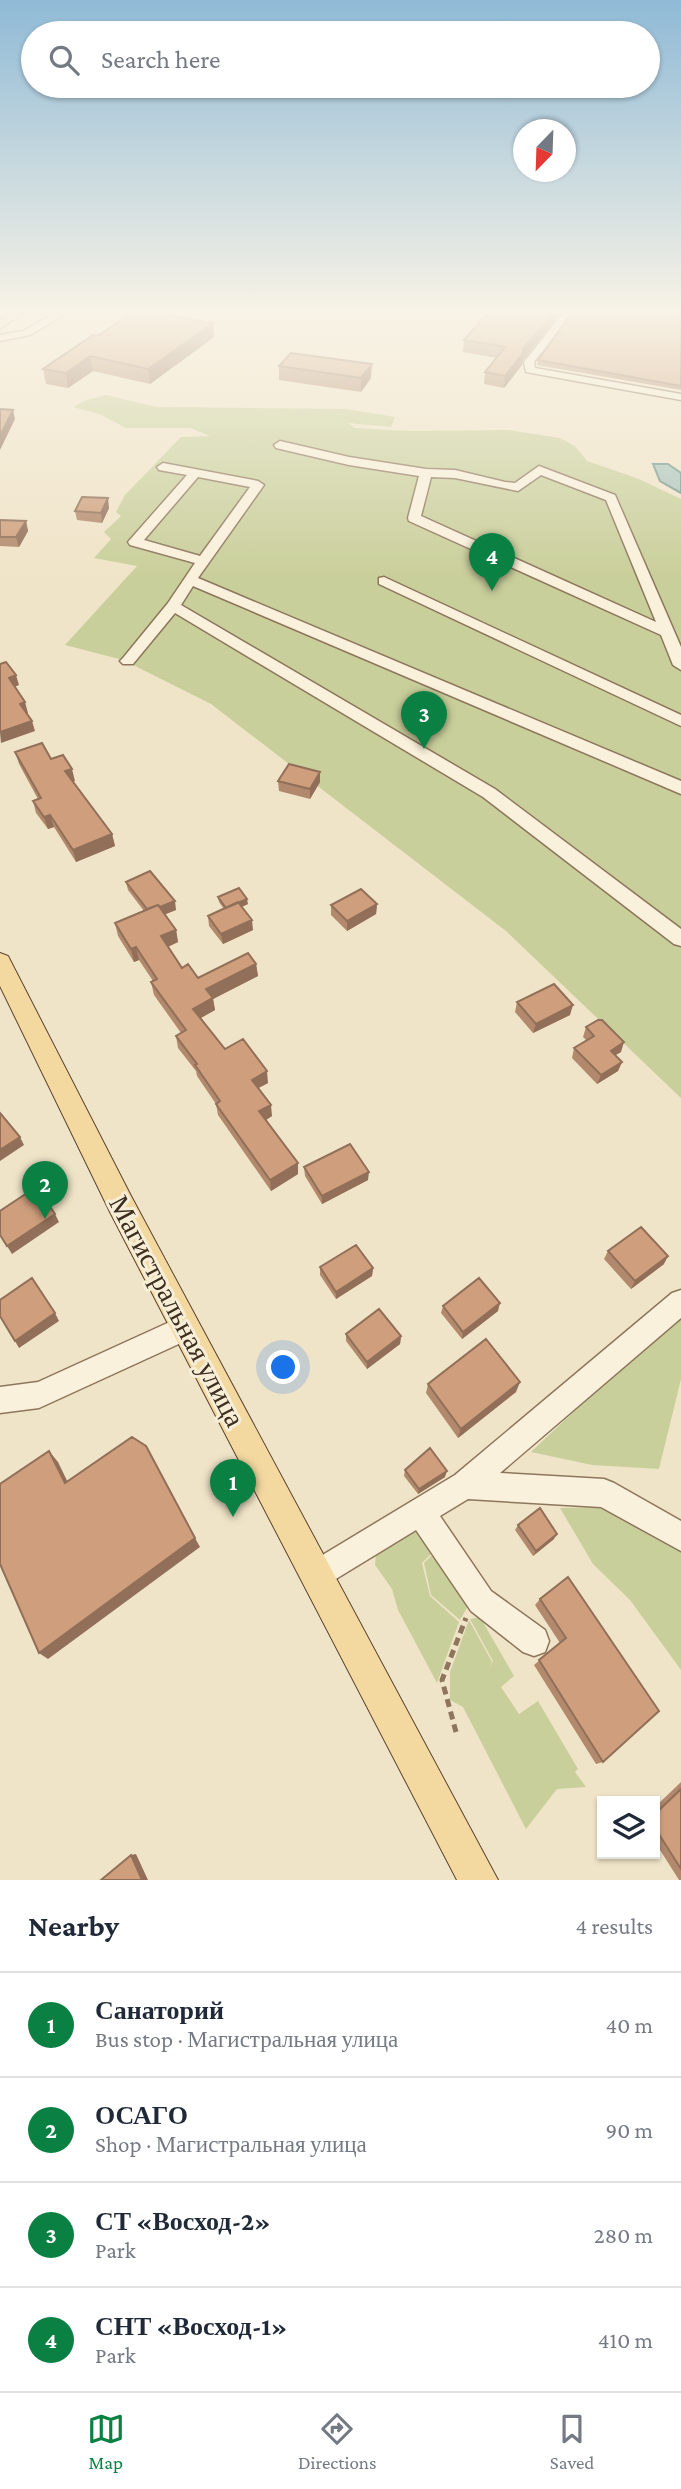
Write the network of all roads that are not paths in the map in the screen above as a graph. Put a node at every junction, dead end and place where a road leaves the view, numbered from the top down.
1 (280, 445) dead end
2 (163, 467) dead end
3 (195, 473) junction
4 (426, 473) junction
5 (203, 561) junction
6 (191, 580) junction
7 (384, 581) dead end
8 (173, 606) junction
9 (671, 630) edge
10 (128, 661) dead end
11 (681, 665) edge
12 (681, 721) edge
13 (681, 788) edge
14 (681, 939) edge
15 (0, 962) edge
16 (681, 1302) edge
17 (185, 1328) junction
18 (0, 1400) edge
19 (465, 1485) junction
20 (421, 1512) junction
21 (681, 1537) edge
22 (316, 1575) junction
23 (534, 1641) dead end
24 (478, 1880) edge

1 - 4 street
2 - 3 street
3 - 5 street
3 - 5 street
4 - 9 street
4 - 9 street
5 - 6 street
6 - 8 street
6 - 13 street
7 - 12 street
8 - 10 street
8 - 14 street
9 - 11 street
15 - 17 main road, Магистральная улица
16 - 19 street
17 - 18 street
17 - 22 main road, Магистральная улица
19 - 20 street
19 - 21 street
20 - 22 street
20 - 23 street
22 - 24 main road, Магистральная улица

